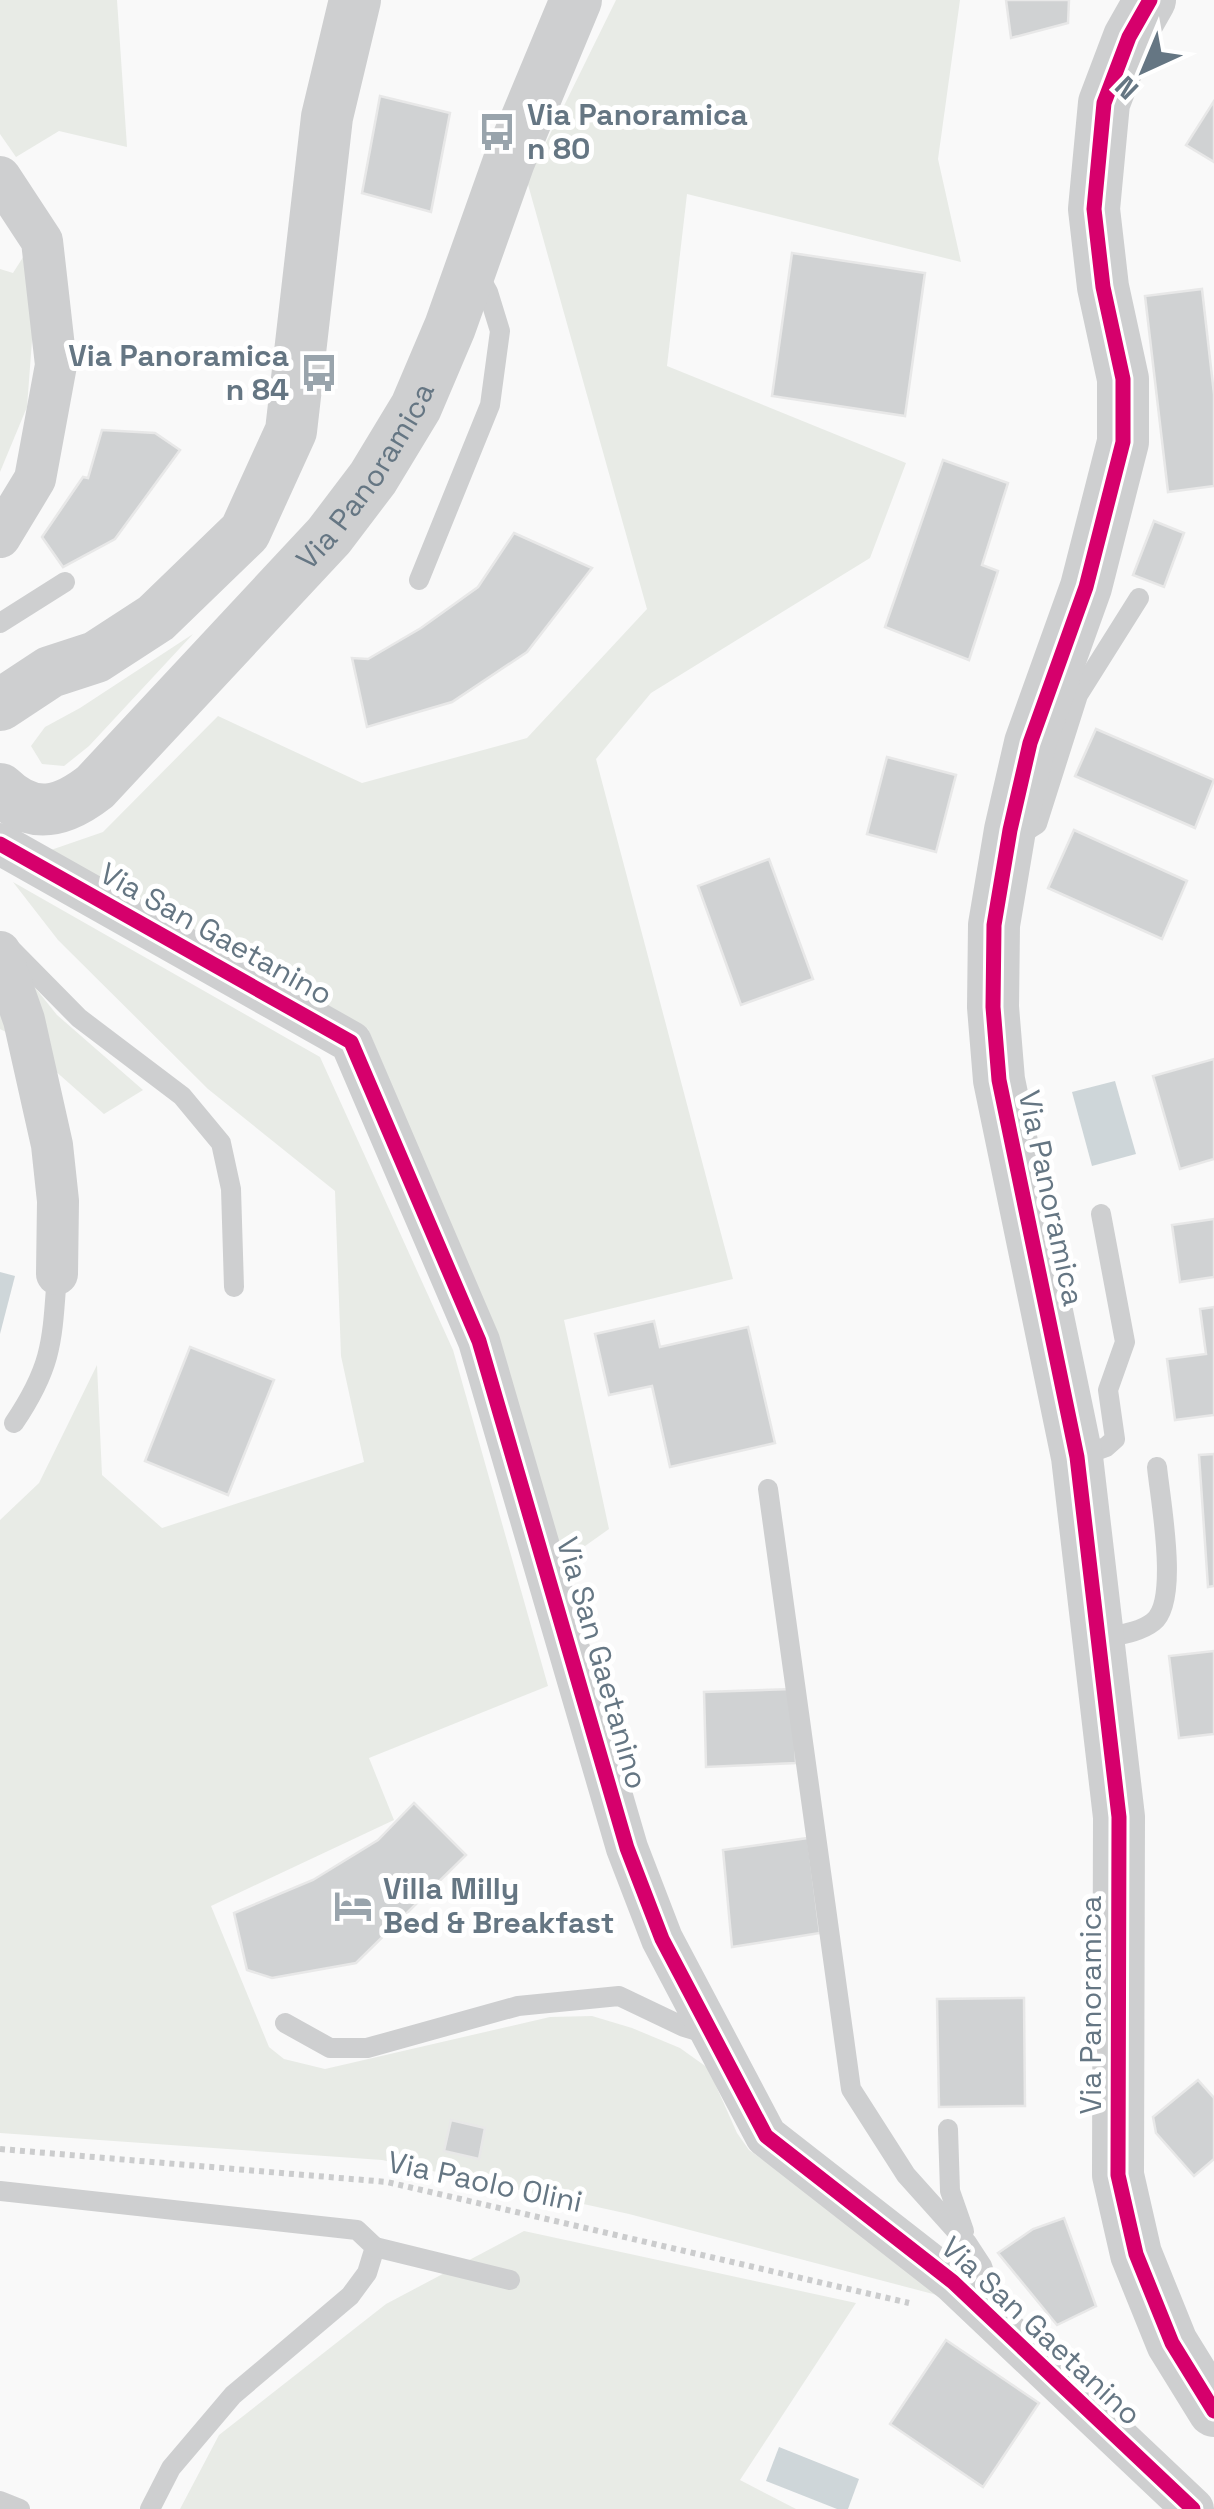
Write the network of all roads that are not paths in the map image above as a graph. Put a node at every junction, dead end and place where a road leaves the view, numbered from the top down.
1 (355, 0) edge
2 (576, 0) edge
3 (1150, 0) edge
4 (0, 177) edge
5 (473, 264) junction
6 (0, 537) edge
7 (419, 580) dead end
8 (65, 582) dead end
9 (1139, 598) dead end
10 (0, 624) edge
11 (0, 705) edge
12 (0, 789) edge
13 (1008, 843) junction
14 (0, 844) edge
15 (0, 938) edge
16 (0, 952) edge
17 (1101, 1214) dead end
18 (57, 1274) joint
19 (234, 1287) dead end
20 (14, 1423) dead end
21 (1076, 1457) junction
22 (1157, 1467) dead end
23 (768, 1489) dead end
24 (1098, 1639) junction
25 (285, 2022) dead end
26 (714, 2036) junction
27 (948, 2130) dead end
28 (0, 2192) edge
29 (375, 2247) junction
30 (510, 2280) dead end
31 (964, 2287) junction
32 (1214, 2412) edge
33 (0, 2502) edge
34 (20, 2509) edge
35 (150, 2509) edge
36 (1193, 2509) edge

1 - 11 street
2 - 5 street, Via Panoramica
3 - 13 street, Via Panoramica
4 - 6 street
5 - 7 lane
5 - 12 street, Via Panoramica
8 - 10 lane
9 - 13 lane
13 - 21 street, Via Panoramica
14 - 26 street, Via San Gaetanino
15 - 19 lane
16 - 18 street
17 - 21 lane
18 - 20 lane
21 - 24 street, Via Panoramica
22 - 24 lane
23 - 31 lane
24 - 32 street, Via Panoramica
25 - 26 lane
26 - 31 street, Via San Gaetanino
27 - 31 lane
28 - 29 lane
29 - 30 lane
29 - 35 lane
31 - 36 street, Via San Gaetanino
33 - 34 lane

